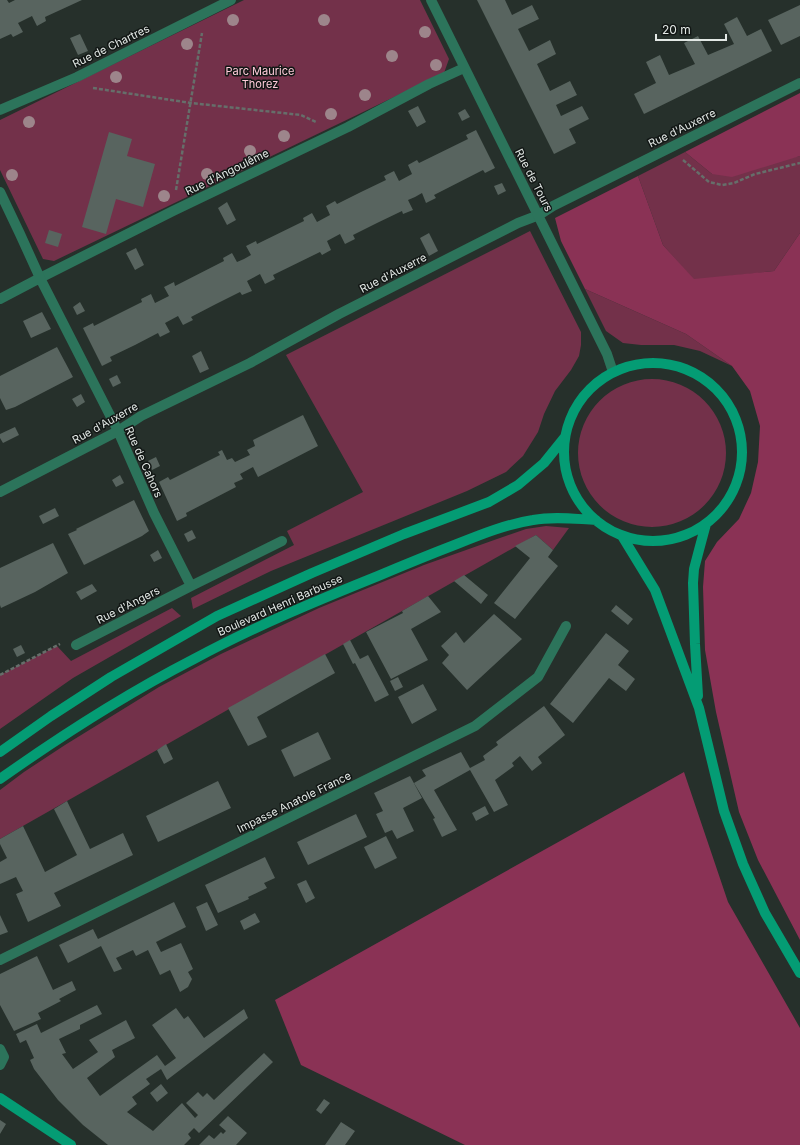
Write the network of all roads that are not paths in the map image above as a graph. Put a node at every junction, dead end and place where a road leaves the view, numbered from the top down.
1 (231, 0) edge
2 (431, 0) edge
3 (464, 68) junction
4 (800, 83) edge
5 (0, 110) edge
6 (0, 192) edge
7 (539, 215) junction
8 (40, 278) junction
9 (0, 299) edge
10 (613, 372) junction
11 (118, 431) junction
12 (565, 436) junction
13 (0, 492) edge
14 (596, 520) junction
15 (706, 524) junction
16 (622, 536) junction
17 (282, 541) dead end
18 (191, 586) junction
19 (566, 626) dead end
20 (76, 645) road end
21 (699, 708) junction
22 (0, 752) edge
23 (0, 779) edge
24 (0, 960) edge
25 (800, 973) edge
26 (0, 1049) edge
27 (0, 1064) edge
28 (0, 1098) edge
29 (71, 1145) edge

1 - 5 street, Rue de Chartres
2 - 3 street, Rue de Tours
3 - 7 street, Rue de Tours
3 - 8 street, Rue d'Angoulême
4 - 7 street, Rue d'Auxerre
6 - 8 street, Rue de Cahors
7 - 10 street, Rue de Tours
7 - 11 street, Rue d'Auxerre
8 - 9 street, Rue d'Angoulême
8 - 11 street, Rue de Cahors
10 - 12 main road
10 - 15 main road
11 - 13 street, Rue d'Auxerre
11 - 18 street, Rue de Cahors
12 - 14 main road
12 - 22 main road, Boulevard Henri Barbusse
14 - 16 main road
14 - 23 main road, Boulevard Henri Barbusse
15 - 16 main road
15 - 21 main road
16 - 21 main road
17 - 18 street
18 - 20 street, Rue d'Angers
19 - 24 street, Impasse Anatole France
21 - 25 main road
26 - 27 street
28 - 29 main road

